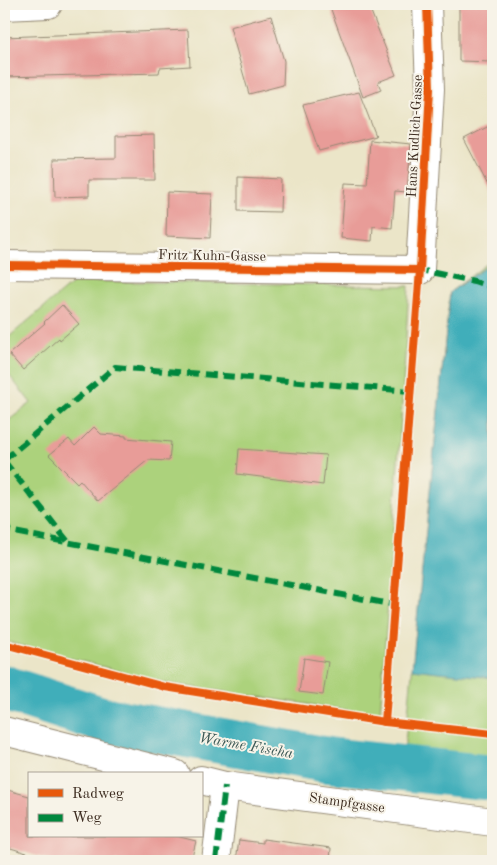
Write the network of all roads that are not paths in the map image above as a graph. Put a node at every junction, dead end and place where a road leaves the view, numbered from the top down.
1 (48, 4) edge
2 (427, 4) edge
3 (4, 6) edge
4 (4, 265) edge
5 (420, 270) joint
6 (4, 731) edge
7 (167, 772) edge
8 (213, 783) edge
9 (493, 822) edge
10 (216, 861) edge

1 - 3 street
2 - 5 street, Hans Kudlich-Gasse
4 - 5 street, Fritz Kuhn-Gasse
6 - 7 street
8 - 9 street, Stampfgasse
8 - 10 street

